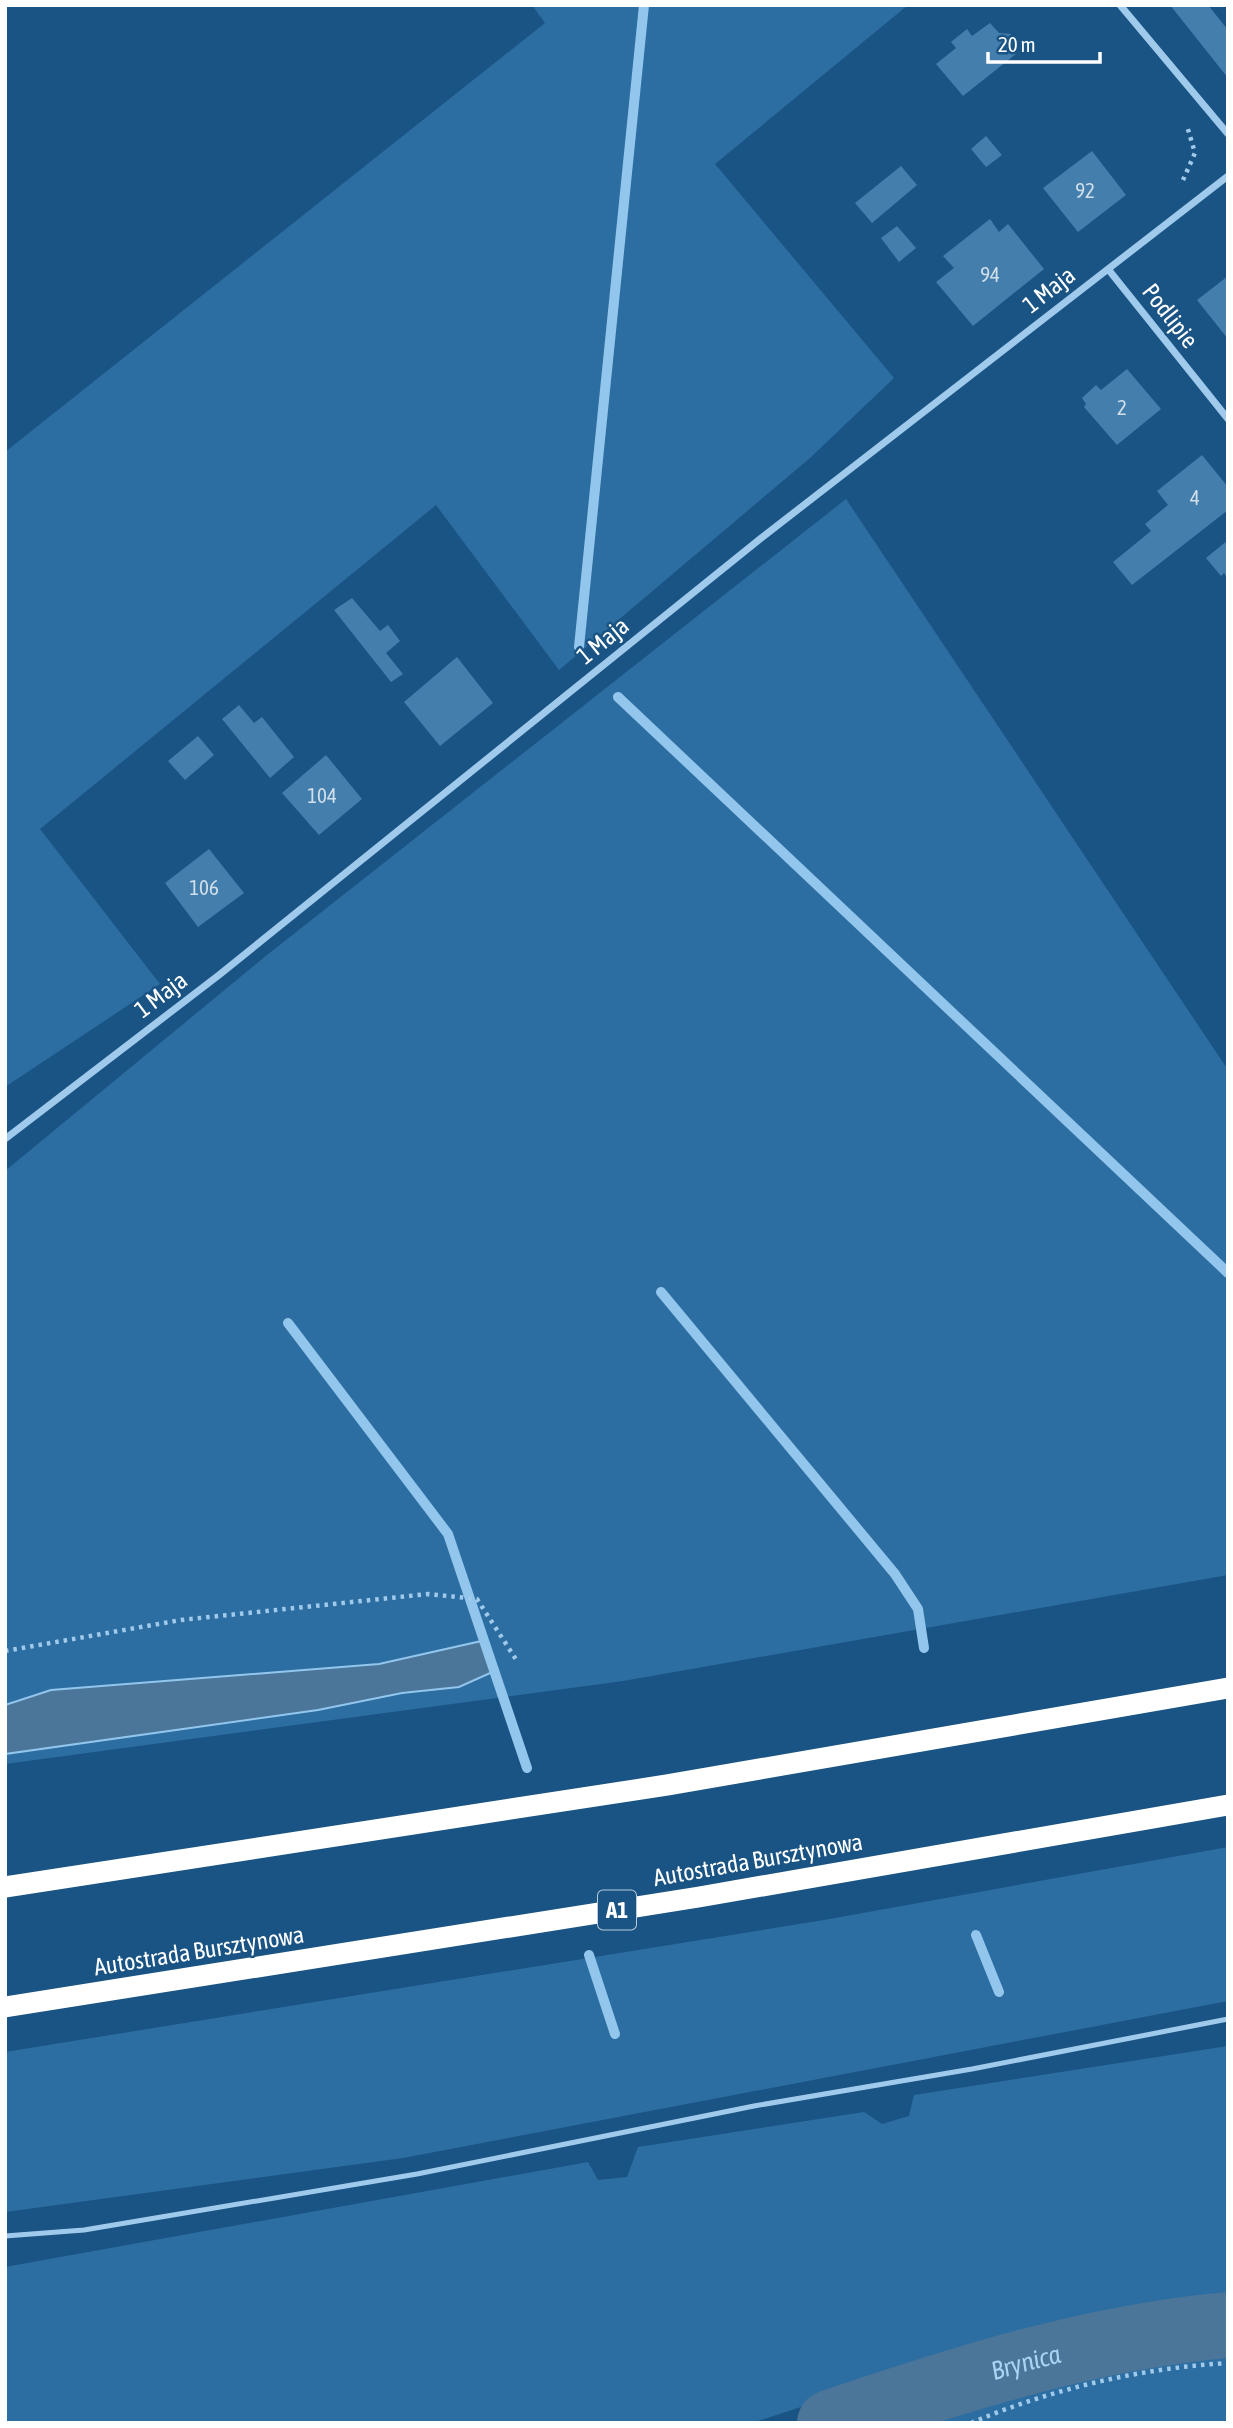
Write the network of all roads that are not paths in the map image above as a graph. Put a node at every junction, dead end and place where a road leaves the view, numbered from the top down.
1 (1119, 5) edge
2 (1228, 134) edge
3 (1228, 176) edge
4 (1108, 269) junction
5 (1228, 419) edge
6 (5, 1139) edge
7 (1228, 1688) edge
8 (1228, 1805) edge
9 (5, 1887) edge
10 (5, 2007) edge
11 (1228, 2019) edge
12 (5, 2236) edge

1 - 2 street
3 - 4 street, 1 Maja
4 - 5 street, Podlipie
4 - 6 street, 1 Maja
7 - 9 highway
8 - 10 highway, Autostrada Bursztynowa / A1
11 - 12 lane

